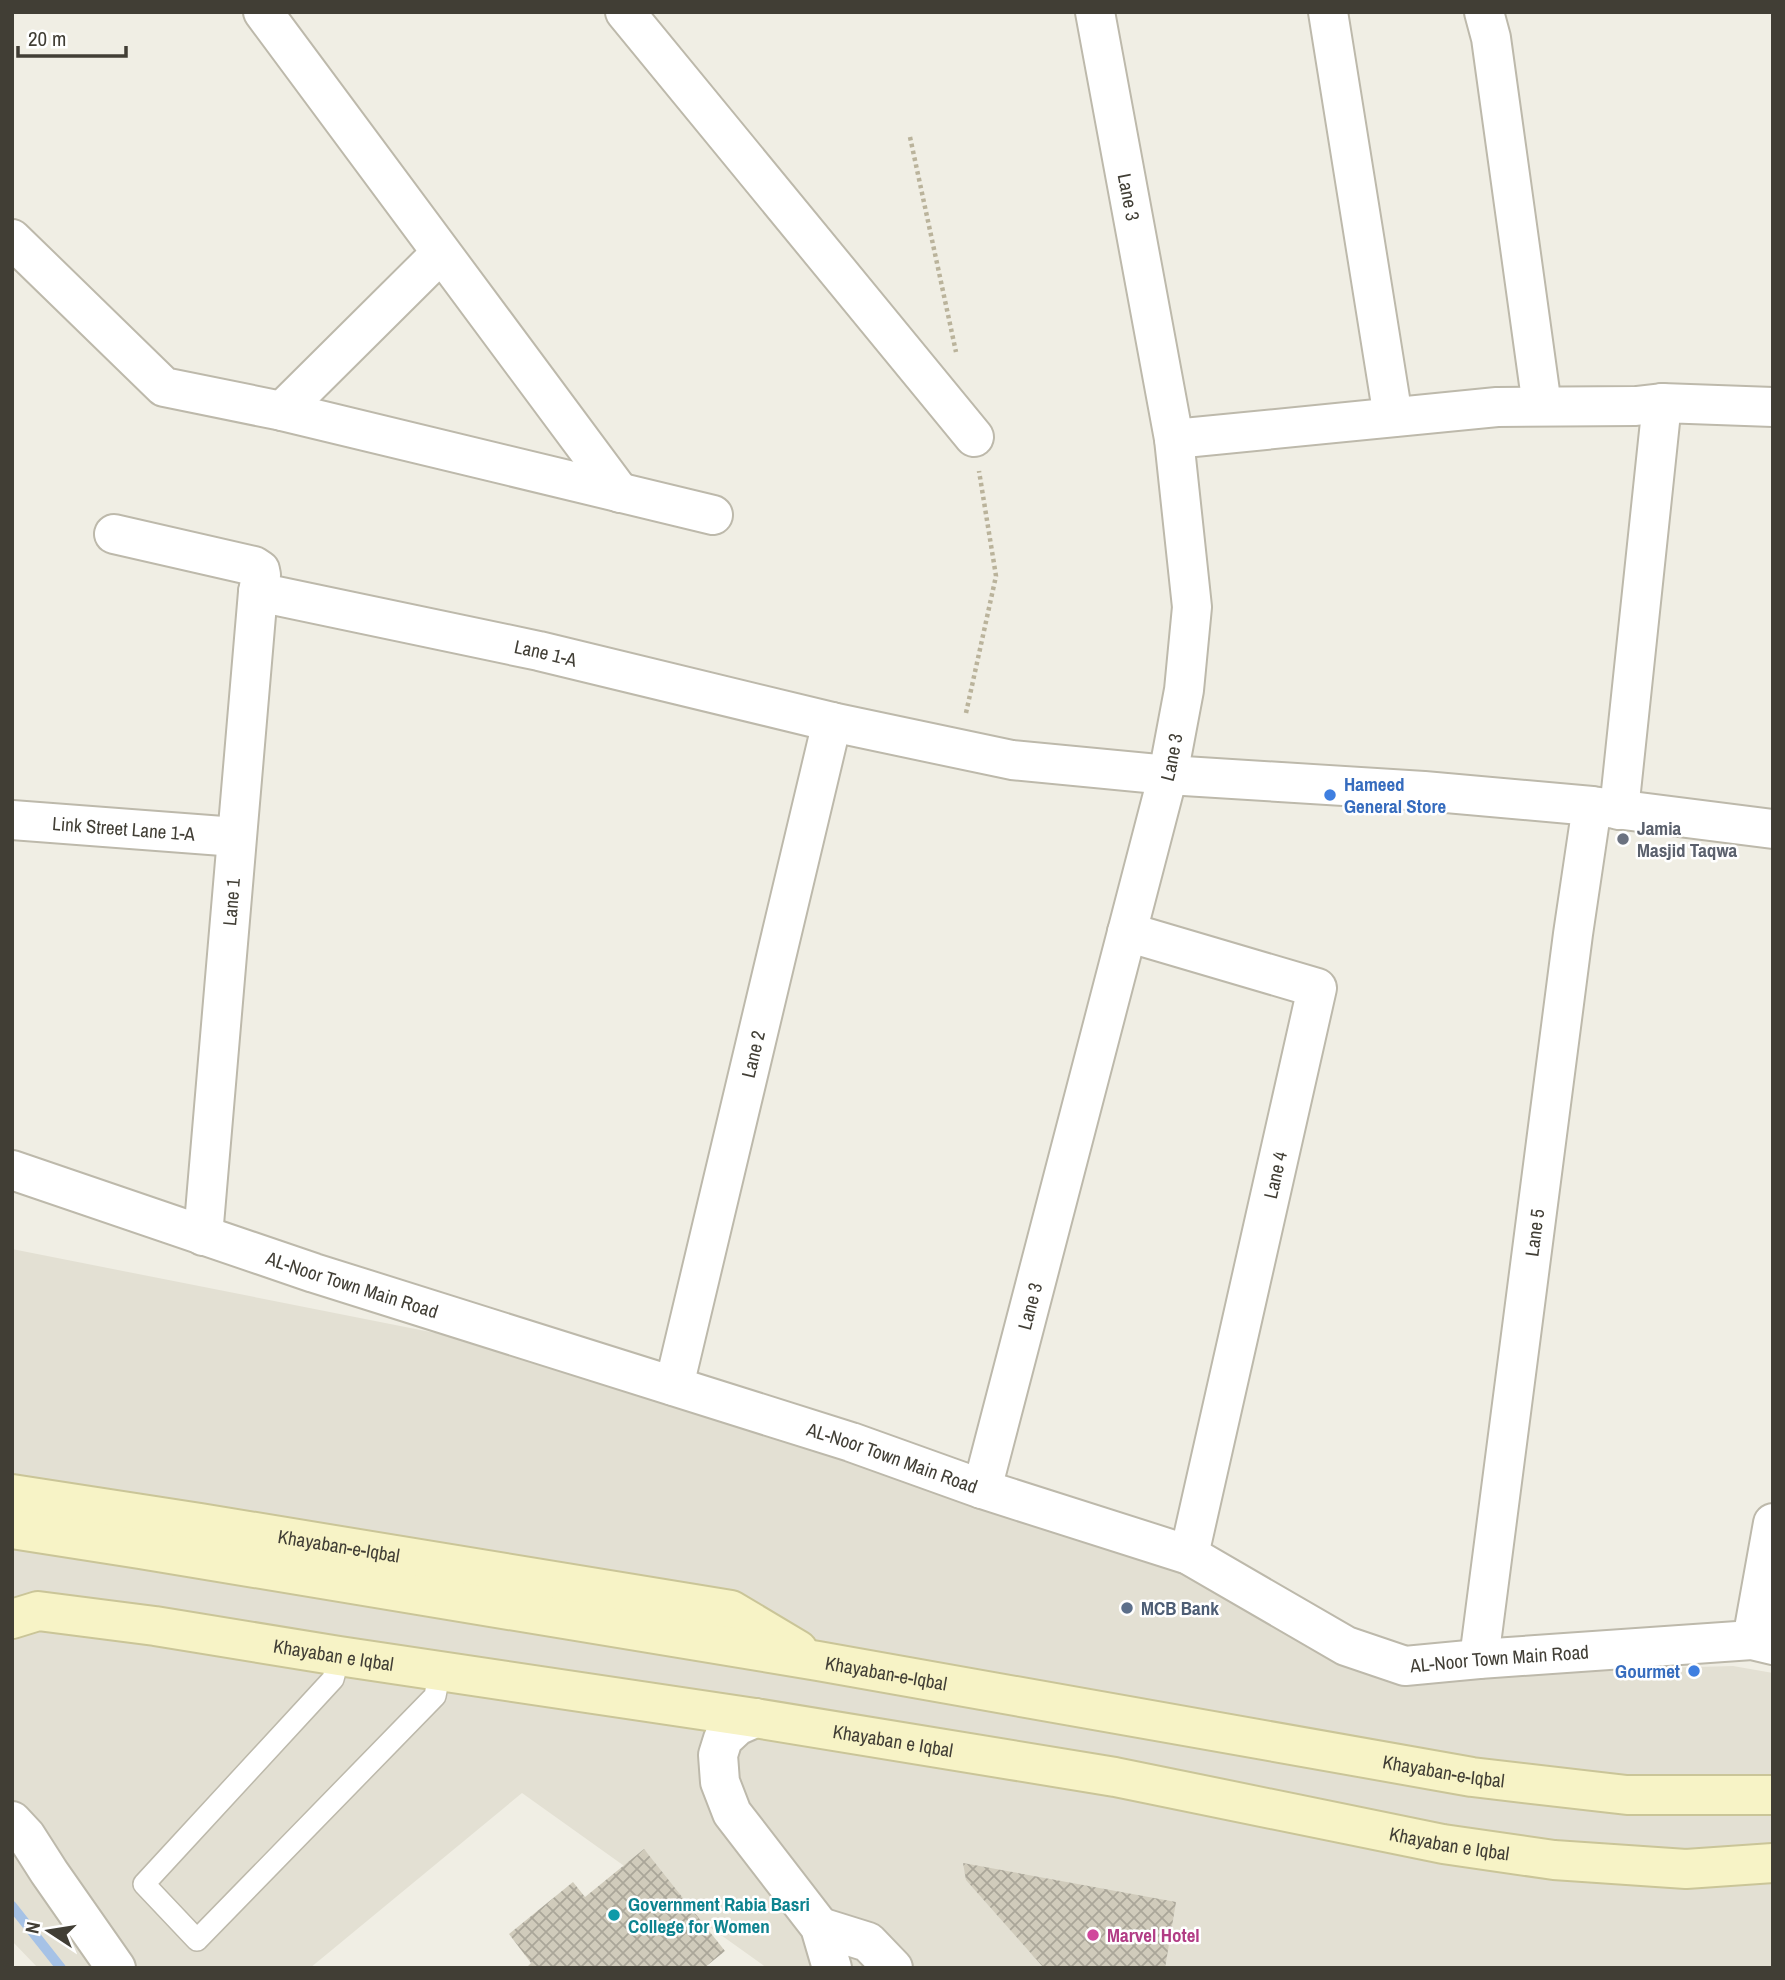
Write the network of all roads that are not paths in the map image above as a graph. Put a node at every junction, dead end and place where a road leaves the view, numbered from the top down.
1 (263, 12) edge
2 (625, 12) edge
3 (1095, 12) edge
4 (1328, 12) edge
5 (1484, 12) edge
6 (12, 239) edge
7 (441, 253) junction
8 (1662, 403) junction
9 (1542, 406) junction
10 (1773, 407) edge
11 (282, 411) junction
12 (1393, 417) junction
13 (974, 437) dead end
14 (1174, 439) junction
15 (620, 493) junction
16 (713, 515) dead end
17 (114, 534) dead end
18 (259, 581) junction
19 (832, 722) junction
20 (1168, 775) junction
21 (1605, 808) junction
22 (12, 820) edge
23 (1773, 829) edge
24 (236, 837) junction
25 (1127, 932) junction
26 (12, 1170) edge
27 (203, 1236) junction
28 (674, 1386) junction
29 (982, 1489) junction
30 (12, 1494) edge
31 (1773, 1523) edge
32 (12, 1529) edge
33 (1189, 1555) junction
34 (21, 1612) edge
35 (1762, 1643) edge
36 (340, 1656) junction
37 (1479, 1659) junction
38 (817, 1661) junction
39 (440, 1670) junction
40 (755, 1718) junction
41 (1773, 1795) edge
42 (12, 1821) edge
43 (1773, 1863) edge
44 (820, 1927) junction
45 (116, 1968) edge
46 (832, 1968) edge
47 (893, 1968) edge

1 - 7 street
2 - 13 street
3 - 14 street, Lane 3
4 - 12 street
5 - 9 street
6 - 11 street
7 - 11 street
7 - 15 street
8 - 9 street
8 - 10 street
8 - 21 street, Lane 5
9 - 12 street
11 - 15 street
12 - 14 street
14 - 20 street, Lane 3
15 - 16 street
17 - 18 street, Lane 1-A
18 - 19 street, Lane 1-A
18 - 24 street, Lane 1
19 - 20 street, Lane 1-A
19 - 28 street, Lane 2
20 - 21 street, Lane 1-A
20 - 25 street, Lane 3
21 - 23 street, Lane 1-A
21 - 37 street, Lane 5
22 - 24 street, Link Street Lane 1-A
24 - 27 street, Lane 1
25 - 29 street, Lane 3
25 - 33 street, Lane 4
26 - 27 street, AL-Noor Town Main Road
27 - 28 street, AL-Noor Town Main Road
28 - 29 street, AL-Noor Town Main Road
29 - 33 street, AL-Noor Town Main Road
30 - 38 main road, Khayaban-e-Iqbal
31 - 35 street
32 - 38 main road
33 - 37 street, AL-Noor Town Main Road
34 - 36 main road, Khayaban e Iqbal
35 - 37 street, AL-Noor Town Main Road
36 - 39 main road, Khayaban e Iqbal
36 - 39 lane
38 - 41 main road, Khayaban-e-Iqbal
39 - 40 main road, Khayaban e Iqbal
40 - 43 main road, Khayaban e Iqbal
40 - 44 street
42 - 45 street
44 - 46 street
44 - 47 street

